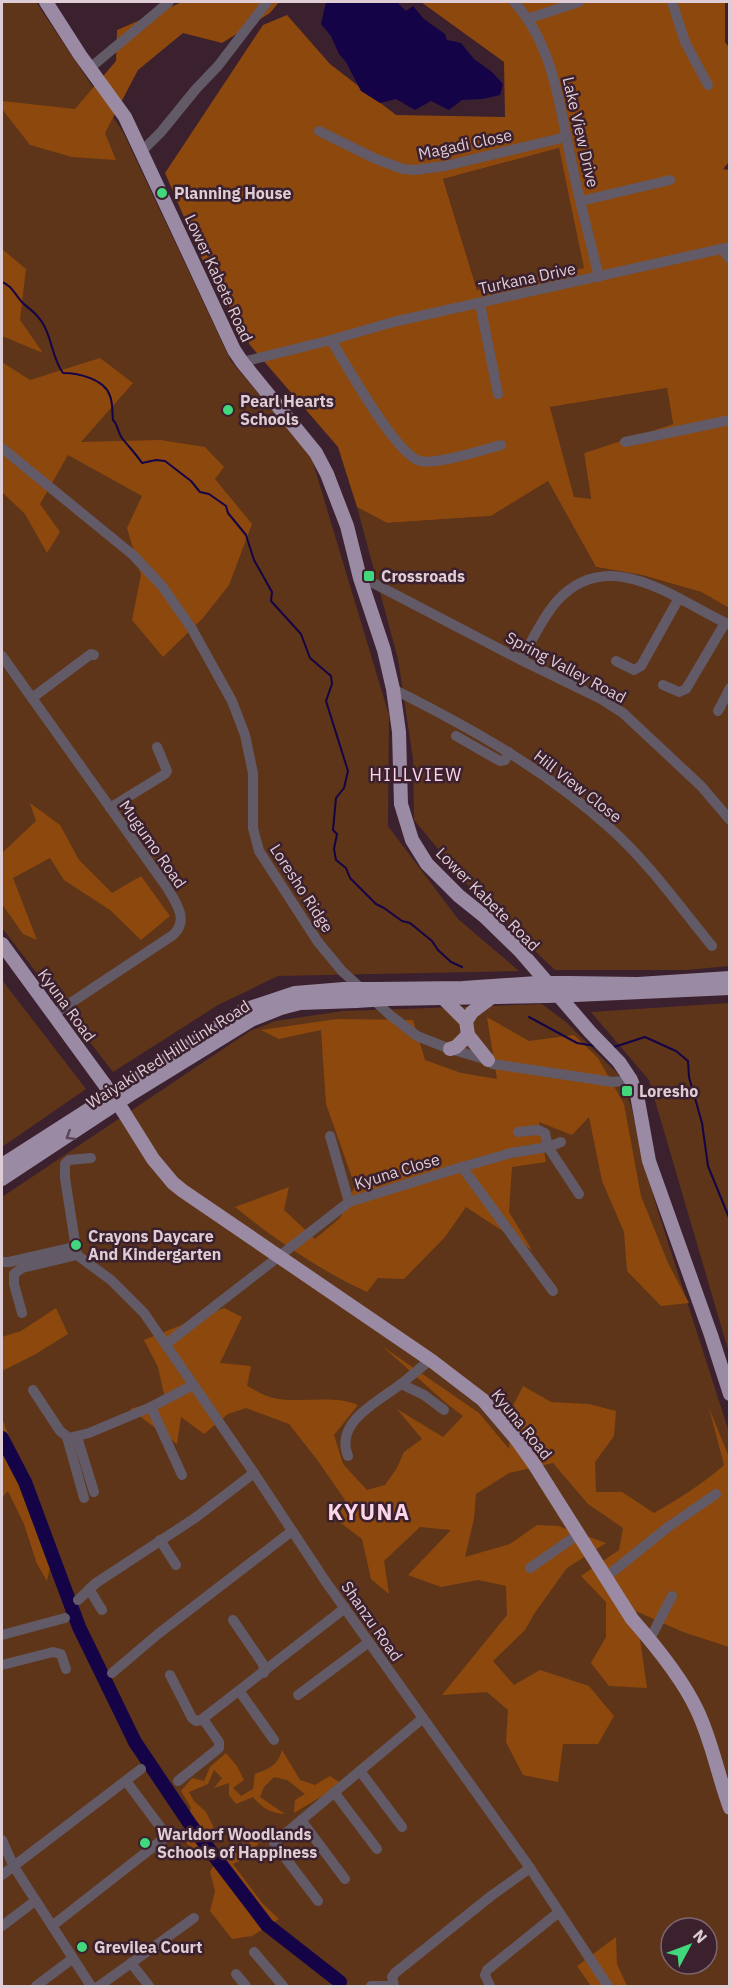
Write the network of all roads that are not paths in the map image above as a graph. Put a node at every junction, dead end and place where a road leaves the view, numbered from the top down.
1 (46, 2) edge
2 (169, 2) edge
3 (267, 2) edge
4 (514, 2) edge
5 (579, 2) edge
6 (672, 2) edge
7 (527, 19) junction
8 (90, 68) junction
9 (708, 85) dead end
10 (319, 131) dead end
11 (566, 137) junction
12 (142, 151) junction
13 (669, 180) dead end
14 (581, 201) junction
15 (726, 248) edge
16 (729, 259) edge
17 (599, 278) junction
18 (480, 303) junction
19 (331, 340) junction
20 (242, 362) junction
21 (498, 394) dead end
22 (729, 420) edge
23 (625, 442) dead end
24 (501, 446) dead end
25 (2, 448) edge
26 (360, 578) junction
27 (679, 598) junction
28 (727, 621) edge
29 (94, 655) dead end
30 (521, 660) junction
31 (616, 661) dead end
32 (4, 663) edge
33 (663, 685) dead end
34 (729, 688) edge
35 (393, 689) junction
36 (32, 698) junction
37 (718, 711) dead end
38 (456, 736) dead end
39 (157, 747) dead end
40 (509, 752) junction
41 (110, 808) junction
42 (729, 820) edge
43 (2, 944) edge
44 (712, 946) dead end
45 (729, 978) edge
46 (729, 988) edge
47 (572, 989) junction
48 (492, 997) junction
49 (443, 998) junction
50 (54, 1014) junction
51 (467, 1028) junction
52 (450, 1050) junction
53 (488, 1060) junction
54 (631, 1080) junction
55 (518, 1132) dead end
56 (330, 1136) dead end
57 (561, 1142) dead end
58 (548, 1147) junction
59 (91, 1158) dead end
60 (2, 1165) edge
61 (462, 1167) junction
62 (2, 1179) edge
63 (579, 1194) dead end
64 (349, 1202) junction
65 (76, 1251) junction
66 (278, 1257) junction
67 (2, 1262) edge
68 (553, 1291) dead end
69 (22, 1313) dead end
70 (166, 1344) junction
71 (430, 1360) junction
72 (401, 1384) junction
73 (193, 1385) junction
74 (33, 1390) dead end
75 (729, 1394) edge
76 (151, 1407) junction
77 (444, 1410) dead end
78 (72, 1437) junction
79 (348, 1456) dead end
80 (254, 1473) junction
81 (182, 1475) dead end
82 (94, 1492) dead end
83 (716, 1494) dead end
84 (84, 1498) dead end
85 (292, 1531) junction
86 (580, 1533) junction
87 (160, 1540) junction
88 (176, 1565) dead end
89 (530, 1568) dead end
90 (606, 1577) junction
91 (89, 1589) junction
92 (672, 1596) dead end
93 (78, 1600) dead end
94 (345, 1608) junction
95 (102, 1610) dead end
96 (65, 1618) dead end
97 (233, 1620) dead end
98 (2, 1635) edge
99 (650, 1639) junction
100 (369, 1642) junction
101 (2, 1665) edge
102 (66, 1669) dead end
103 (264, 1672) junction
104 (112, 1673) dead end
105 (170, 1675) dead end
106 (240, 1692) junction
107 (298, 1695) dead end
108 (423, 1718) junction
109 (203, 1719) junction
110 (274, 1740) dead end
111 (141, 1769) dead end
112 (360, 1771) junction
113 (126, 1781) junction
114 (178, 1781) dead end
115 (334, 1792) junction
116 (729, 1808) edge
117 (301, 1820) junction
118 (402, 1827) dead end
119 (2, 1840) edge
120 (377, 1850) dead end
121 (14, 1867) junction
122 (530, 1868) junction
123 (2, 1875) edge
124 (345, 1879) dead end
125 (318, 1900) dead end
126 (36, 1901) junction
127 (559, 1912) junction
128 (194, 1918) dead end
129 (2, 1926) edge
130 (52, 1926) junction
131 (254, 1952) dead end
132 (72, 1959) junction
133 (131, 1963) junction
134 (236, 1974) dead end
135 (276, 1984) edge
136 (36, 1986) edge
137 (90, 1986) edge
138 (99, 1986) edge
139 (149, 1986) edge
140 (246, 1986) edge
141 (371, 1986) edge
142 (388, 1986) edge
143 (394, 1986) edge
144 (490, 1986) edge
145 (608, 1986) edge

1 - 8 main road, Lower Kabete Road
2 - 8 street
3 - 12 street
4 - 7 street, Lake View Drive
5 - 7 street
6 - 9 street
7 - 11 street, Lake View Drive
8 - 12 main road, Lower Kabete Road
10 - 11 street, Magadi Close
11 - 14 street, Lake View Drive
12 - 20 main road, Lower Kabete Road
13 - 14 street
14 - 17 street, Lake View Drive
15 - 16 street
15 - 17 street, Turkana Drive
17 - 18 street, Turkana Drive
18 - 19 street, Turkana Drive
18 - 21 street
19 - 20 street, Turkana Drive
19 - 24 street
20 - 26 main road, Lower Kabete Road
22 - 23 street
25 - 52 street, Loresho Ridge
26 - 30 street, Spring Valley Road
26 - 35 main road, Lower Kabete Road
27 - 28 street
27 - 30 street
27 - 31 street
28 - 33 street
29 - 36 street
30 - 42 street, Spring Valley Road
32 - 36 street, Mugumo Road
34 - 37 street
35 - 40 street, Hill View Close
35 - 54 main road, Lower Kabete Road
36 - 41 street, Mugumo Road
38 - 40 street
39 - 41 street
40 - 44 street, Hill View Close
41 - 50 street, Mugumo Road
43 - 50 main road, Kyuna Road
45 - 47 main road
46 - 47 main road
47 - 48 main road, Waiyaki Red Hill Link Road, bridge
47 - 60 main road, Waiyaki Red Hill Link Road, bridge
48 - 49 main road, Waiyaki Red Hill Link Road
48 - 51 main road
49 - 51 main road
49 -> 62 main road, Waiyaki Red Hill Link Road, bridge
50 - 66 main road, Kyuna Road, bridge
51 - 52 main road
51 - 53 main road
52 - 53 street, Loresho Ridge
53 - 54 street, Loresho Ridge
54 - 75 main road, Lower Kabete Road
55 - 58 street
56 - 64 street
57 - 58 street
58 - 61 street
58 - 63 street
59 - 65 street
61 - 64 street, Kyuna Close
61 - 68 street, Kyuna Close
64 - 66 street, Kyuna Close
65 - 67 street
65 - 69 street
65 - 70 street, Shanzu Road
66 - 70 street
66 - 71 main road, Kyuna Road
70 - 73 street, Shanzu Road
71 - 72 street
71 - 86 main road, Kyuna Road
72 - 77 street
72 - 79 street
73 - 76 street
73 - 80 street, Shanzu Road
74 - 78 street
76 - 78 street
76 - 81 street
78 - 82 street
78 - 84 street
80 - 85 street, Shanzu Road
80 - 87 street
83 - 90 street
85 - 94 street, Shanzu Road
85 - 104 street
86 - 89 street
86 - 90 main road, Kyuna Road
87 - 88 street
87 - 91 street
90 - 99 main road, Kyuna Road
91 - 93 street
91 - 95 street
92 - 99 street
94 - 100 street, Shanzu Road
94 - 103 street
96 - 98 street
97 - 103 street
99 - 116 main road, Kyuna Road
100 - 107 street
100 - 108 street, Shanzu Road
101 - 102 street
103 - 106 street
105 - 109 street
106 - 109 street
106 - 110 street
108 - 112 street
108 - 122 street, Shanzu Road
109 - 114 street
111 - 113 street
112 - 115 street
112 - 118 street
113 - 121 street
113 - 130 street
115 - 117 street
115 - 120 street
117 - 124 street
117 - 125 street
119 - 121 street
121 - 123 street
121 - 126 street
122 - 127 street, Shanzu Road
122 - 143 street
126 - 129 street
126 - 130 street
127 - 144 street
127 - 145 street, Shanzu Road
128 - 133 street
130 - 132 street
131 - 135 street
132 - 136 street
132 - 137 street
133 - 138 street
133 - 139 street
134 - 140 street
141 - 142 street

